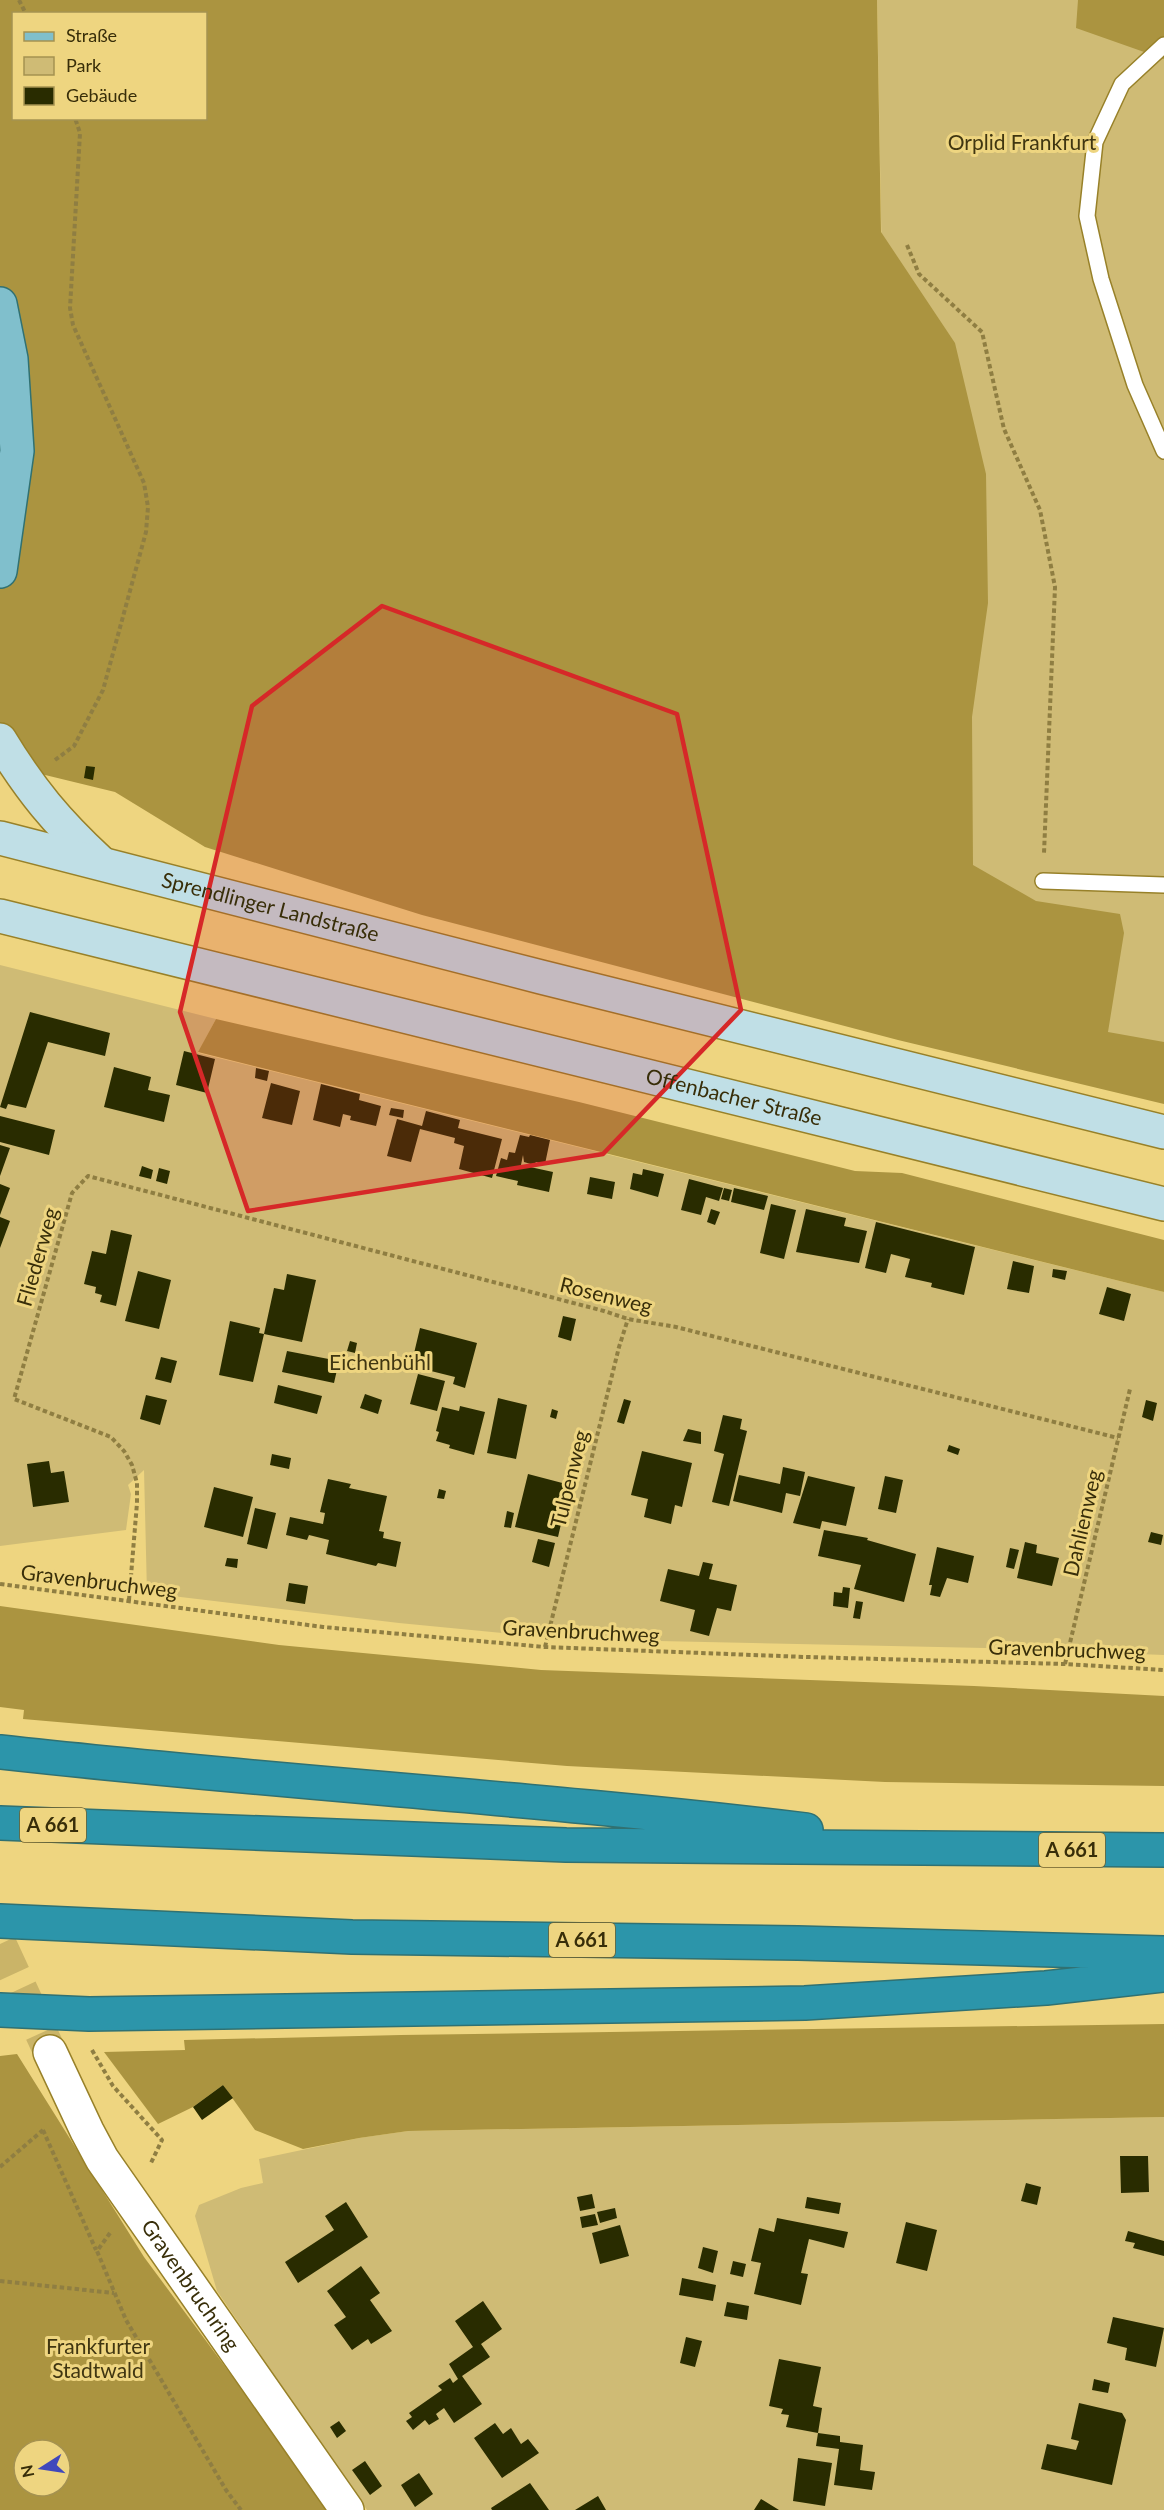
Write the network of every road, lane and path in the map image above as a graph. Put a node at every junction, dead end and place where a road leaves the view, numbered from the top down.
1 (1164, 45) edge
2 (76, 120) edge
3 (907, 245) dead end
4 (0, 304) edge
5 (1164, 452) edge
6 (0, 571) edge
7 (0, 740) edge
8 (25, 781) junction
9 (0, 838) edge
10 (102, 863) junction
11 (1042, 881) joint
12 (1164, 885) edge
13 (0, 916) edge
14 (1164, 1132) edge
15 (88, 1176) joint
16 (1164, 1204) edge
17 (628, 1319) junction
18 (1130, 1389) dead end
19 (1118, 1438) junction
20 (0, 1584) edge
21 (129, 1600) junction
22 (545, 1647) junction
23 (1065, 1664) junction
24 (1164, 1670) edge
25 (0, 1752) edge
26 (0, 1823) edge
27 (981, 1850) junction
28 (1164, 1850) edge
29 (0, 1921) edge
30 (1164, 1953) edge
31 (1164, 1975) edge
32 (0, 2010) edge
33 (89, 2014) junction
34 (0, 2021) edge
35 (92, 2050) dead end
36 (50, 2052) tunnel mouth
37 (74, 2104) junction
38 (43, 2130) junction
39 (0, 2166) edge
40 (131, 2202) junction
41 (96, 2251) junction
42 (0, 2281) edge
43 (114, 2293) junction
44 (241, 2510) edge
45 (347, 2510) edge

1 - 5 lane
2 - 8 path
3 - 11 path
4 - 6 main road
7 - 8 main road
8 - 10 main road
9 - 10 main road, Sprendlinger Landstraße
10 - 14 main road, Sprendlinger Landstraße
11 - 12 lane
13 - 16 main road, Offenbacher Straße
15 - 17 path, Rosenweg
15 - 21 path, Fliederweg
17 - 19 path, Rosenweg
17 - 22 path, Tulpenweg
18 - 19 path, Dahlienweg
19 - 23 path, Dahlienweg
20 - 21 path, Gravenbruchweg
21 - 22 path, Gravenbruchweg
22 - 23 path, Gravenbruchweg
23 - 24 path, Gravenbruchweg
25 - 27 highway
26 - 27 highway, A 661
27 - 28 highway, A 661
29 - 30 highway, A 661
31 - 33 highway
32 - 33 highway
33 - 34 highway
35 - 40 path
36 - 37 street, Gravenbruchring
37 - 38 path
37 - 40 street, Gravenbruchring
38 - 39 path
38 - 41 path
40 - 41 path
40 - 45 street, Gravenbruchring
41 - 43 path
42 - 43 path
43 - 44 path

